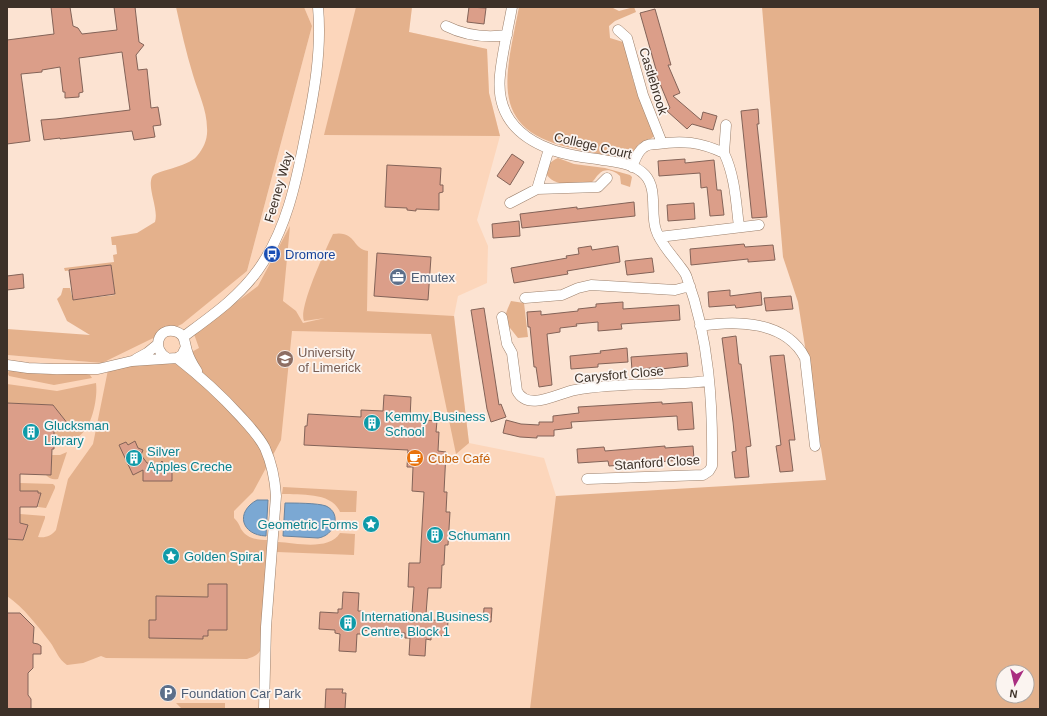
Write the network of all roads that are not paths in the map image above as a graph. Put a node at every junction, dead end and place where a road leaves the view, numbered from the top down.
1 (318, 7) edge
2 (512, 7) edge
3 (446, 26) dead end
4 (618, 30) dead end
5 (507, 35) junction
6 (726, 125) dead end
7 (662, 143) junction
8 (549, 149) junction
9 (724, 153) junction
10 (632, 167) junction
11 (607, 178) dead end
12 (537, 189) junction
13 (510, 203) dead end
14 (759, 225) dead end
15 (739, 227) junction
16 (659, 237) junction
17 (690, 286) junction
18 (525, 298) dead end
19 (502, 317) dead end
20 (700, 326) junction
21 (183, 337) junction
22 (158, 344) junction
23 (186, 347) junction
24 (172, 358) junction
25 (132, 361) junction
26 (7, 365) edge
27 (198, 375) junction
28 (709, 381) junction
29 (815, 446) dead end
30 (588, 479) dead end
31 (264, 709) edge

1 - 21 street, Feeney Way
2 - 5 street, College Court
3 - 5 street
4 - 7 street, Castlebrook
5 - 8 street, College Court
6 - 9 street
7 - 9 street
7 - 10 street
8 - 10 street, College Court
8 - 12 street
9 - 15 street
10 - 16 street, College Court
11 - 12 street
12 - 13 street
14 - 15 street
15 - 16 street
16 - 17 street, College Court
17 - 18 street
17 - 20 street, College Court
19 - 28 street, Carysfort Close
20 - 28 street, College Court
20 - 29 street
21 - 22 street
21 - 23 street
22 - 24 street
22 - 25 street
23 - 24 street
23 - 27 street
24 - 25 street
24 - 27 street
25 - 26 street
27 - 31 street
28 - 30 street, Stanford Close

